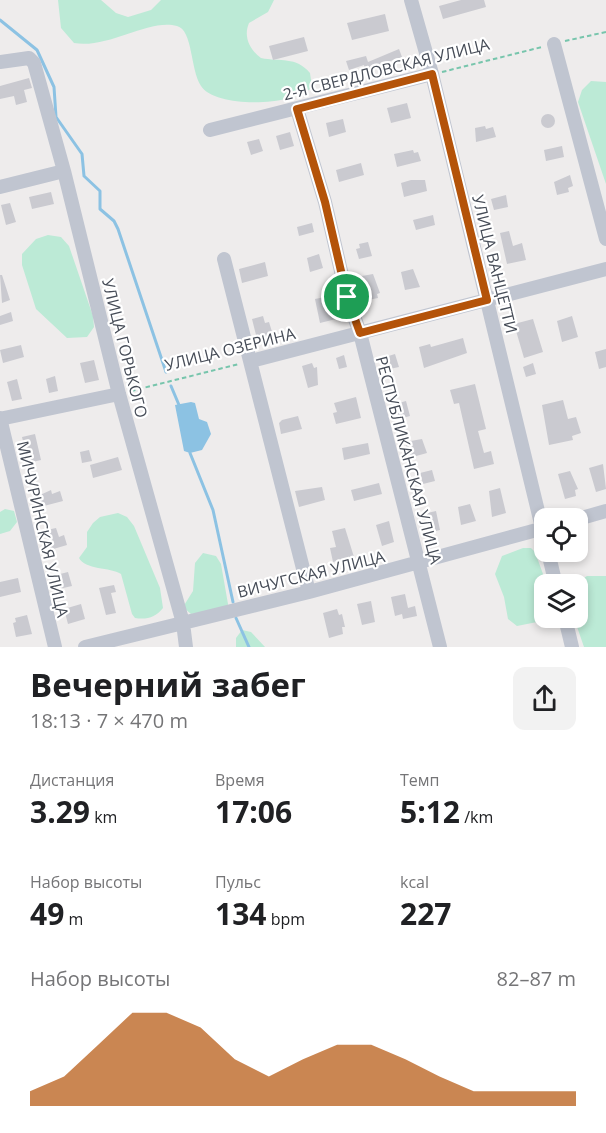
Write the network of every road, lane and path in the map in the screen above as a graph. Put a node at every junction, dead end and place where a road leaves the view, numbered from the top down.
1 (411, 0) edge
2 (606, 32) edge
3 (554, 44) junction
4 (0, 62) edge
5 (432, 74) junction
6 (297, 109) junction
7 (210, 130) dead end
8 (64, 171) junction
9 (0, 187) edge
10 (606, 239) edge
11 (224, 259) dead end
12 (606, 269) edge
13 (487, 300) junction
14 (360, 333) junction
15 (251, 361) junction
16 (119, 394) junction
17 (0, 419) edge
18 (538, 508) edge
19 (606, 511) edge
20 (588, 516) edge
21 (534, 534) edge
22 (419, 563) junction
23 (309, 592) junction
24 (183, 623) junction
25 (567, 628) edge
26 (55, 647) edge
27 (85, 647) edge
28 (186, 647) edge
29 (440, 647) edge
30 (572, 647) edge

1 - 5 street, УЛИЦА ВАНЦЕТТИ
2 - 3 path, 2-Я СВЕРДЛОВСКАЯ УЛИЦА
3 - 5 path, 2-Я СВЕРДЛОВСКАЯ УЛИЦА
3 - 10 street
4 - 8 street, УЛИЦА ГОРЬКОГО
5 - 6 street, 2-Я СВЕРДЛОВСКАЯ УЛИЦА
5 - 13 street, УЛИЦА ВАНЦЕТТИ
6 - 7 street, 2-Я СВЕРДЛОВСКАЯ УЛИЦА
6 - 14 street, РЕСПУБЛИКАНСКАЯ УЛИЦА
8 - 9 street
8 - 16 street, УЛИЦА ГОРЬКОГО
11 - 15 street
12 - 13 street, УЛИЦА ОЗЕРИНА
13 - 14 street, УЛИЦА ОЗЕРИНА
13 - 18 street, УЛИЦА ВАНЦЕТТИ
14 - 15 street, УЛИЦА ОЗЕРИНА
14 - 22 street, РЕСПУБЛИКАНСКАЯ УЛИЦА
15 - 16 path, УЛИЦА ОЗЕРИНА
15 - 23 street
16 - 17 street
16 - 24 street, УЛИЦА ГОРЬКОГО
17 - 26 street, МИЧУРИНСКАЯ УЛИЦА
19 - 20 street
21 - 22 street, ВИЧУГСКАЯ УЛИЦА
22 - 23 street, ВИЧУГСКАЯ УЛИЦА
22 - 29 street, РЕСПУБЛИКАНСКАЯ УЛИЦА
23 - 24 street, ВИЧУГСКАЯ УЛИЦА
24 - 27 street, ВИЧУГСКАЯ УЛИЦА
24 - 28 street, УЛИЦА ГОРЬКОГО
25 - 30 street

